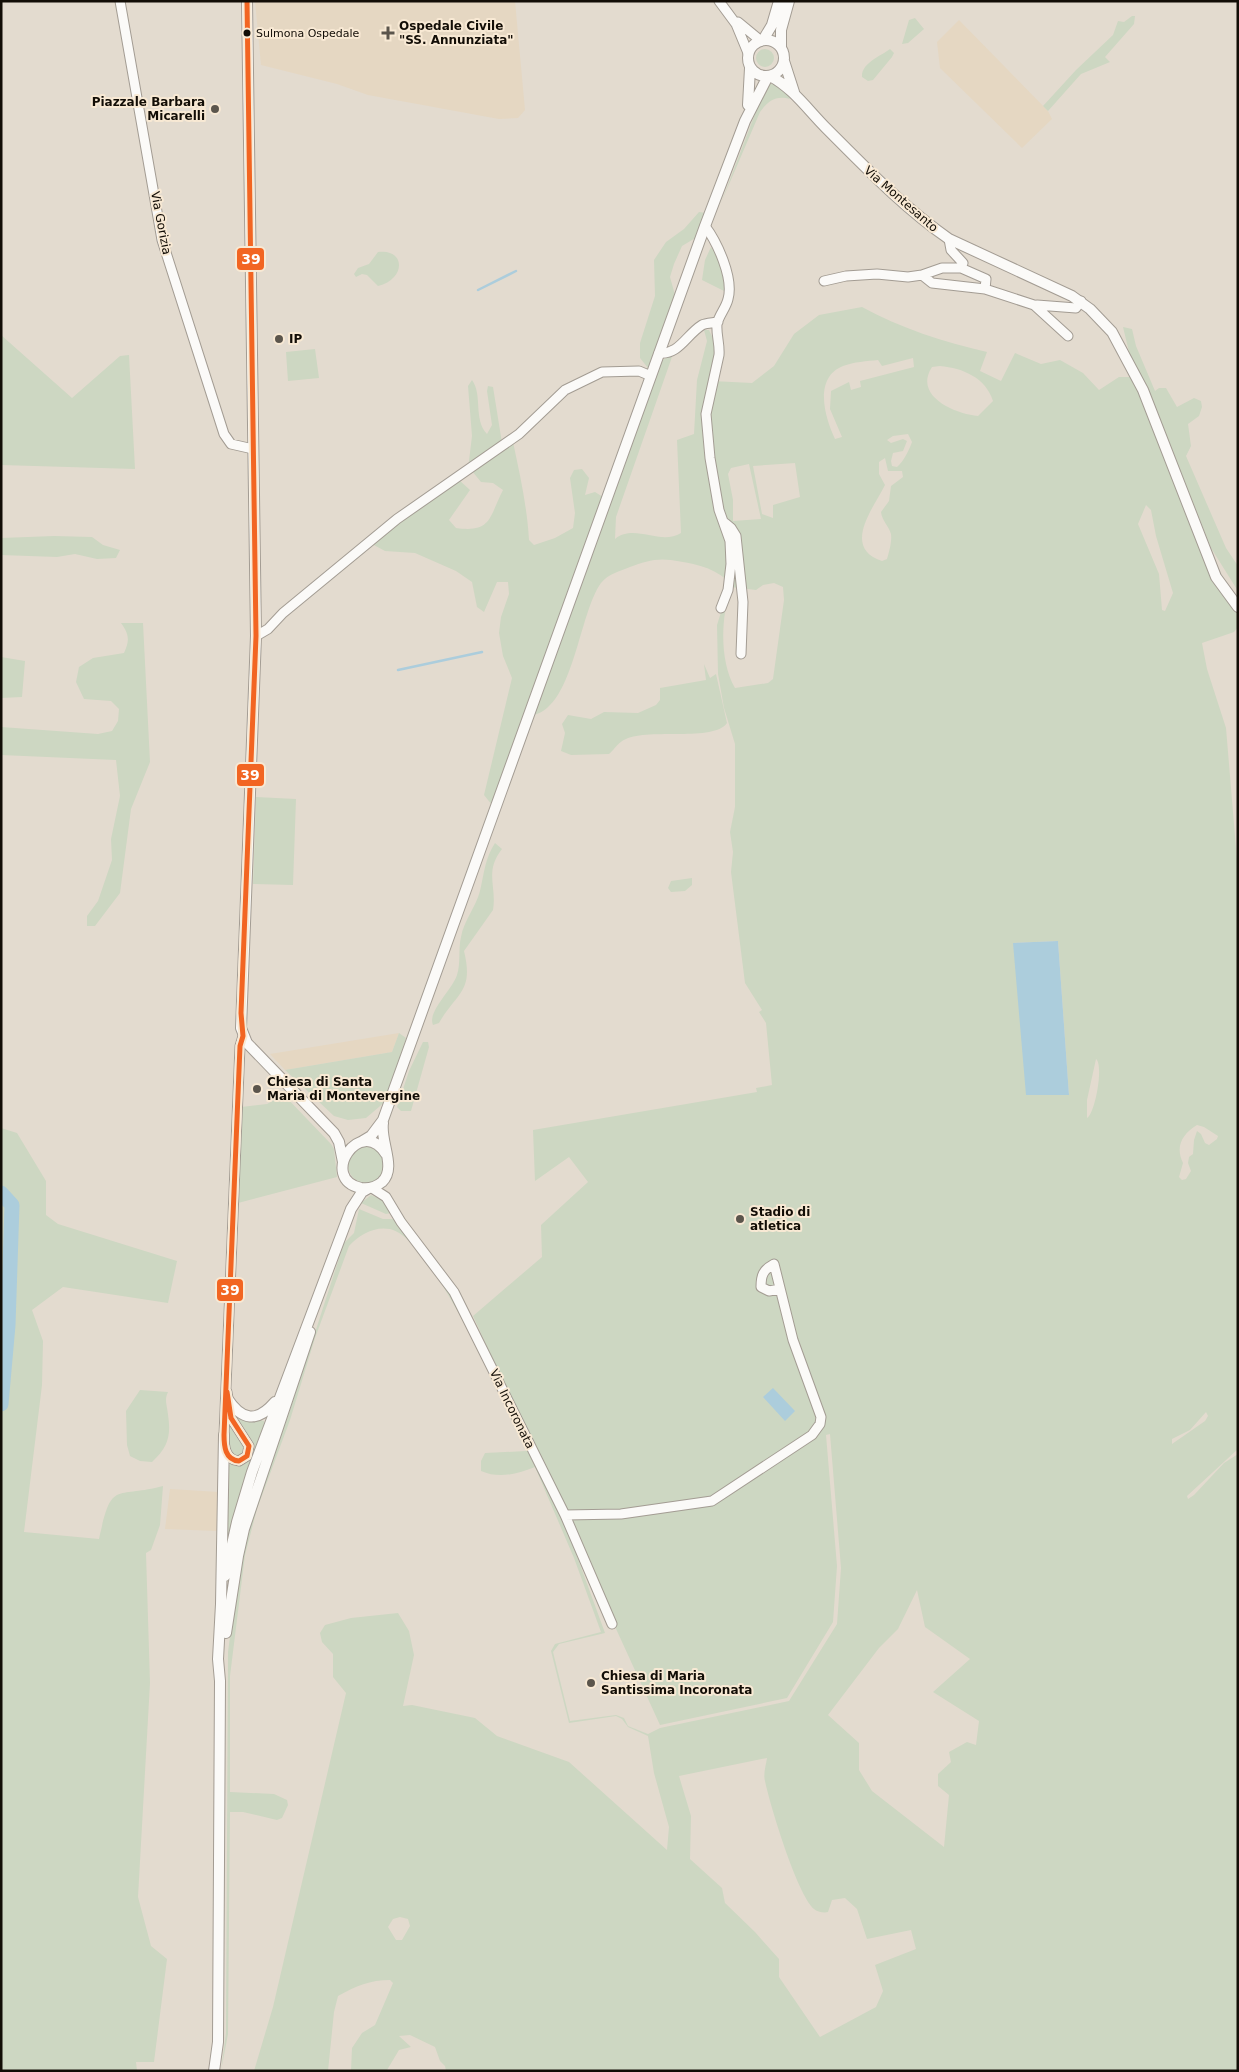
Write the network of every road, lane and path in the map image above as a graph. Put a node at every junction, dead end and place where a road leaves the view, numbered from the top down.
1 (120, 1) edge
2 (247, 1) edge
3 (720, 1) edge
4 (779, 1) edge
5 (789, 1) edge
6 (729, 13) junction
7 (762, 40) junction
8 (781, 48) junction
9 (748, 53) junction
10 (784, 60) junction
11 (750, 68) junction
12 (769, 76) junction
13 (796, 95) junction
14 (745, 121) junction
15 (705, 226) junction
16 (949, 239) junction
17 (961, 268) junction
18 (922, 275) junction
19 (824, 281) dead end
20 (985, 289) junction
21 (1081, 301) junction
22 (1034, 305) junction
23 (718, 322) junction
24 (1068, 336) dead end
25 (659, 353) junction
26 (651, 376) junction
27 (253, 450) junction
28 (724, 523) junction
29 (1238, 607) edge
30 (721, 608) dead end
31 (256, 636) junction
32 (741, 654) dead end
33 (243, 1036) junction
34 (256, 1053) junction
35 (239, 1066) junction
36 (383, 1120) junction
37 (334, 1133) junction
38 (359, 1143) junction
39 (386, 1154) junction
40 (343, 1162) junction
41 (386, 1176) junction
42 (348, 1181) junction
43 (371, 1188) junction
44 (392, 1206) junction
45 (351, 1209) junction
46 (322, 1290) junction
47 (780, 1290) dead end
48 (227, 1395) junction
49 (279, 1398) junction
50 (224, 1435) junction
51 (565, 1515) junction
52 (221, 1604) junction
53 (612, 1624) dead end
54 (220, 1681) junction
55 (214, 2071) edge

1 - 27 street, Via Gorizia
2 - 27 main road
3 - 6 street
4 - 7 main road
5 - 8 main road
6 - 7 street
6 - 9 street
7 - 8 main road
7 - 9 main road
8 - 10 main road
9 - 11 main road
10 - 12 main road
10 - 13 main road, Via Montesanto
11 - 12 main road
11 - 14 main road
12 - 13 main road, Via Montesanto
12 - 14 main road
13 - 16 main road, Via Montesanto
14 - 15 main road
15 - 23 street
15 - 25 main road
16 - 17 street
16 - 21 main road, Via Montesanto
17 - 18 street
17 - 20 street
18 - 19 street
18 - 20 street
20 - 22 street
21 - 22 street
21 - 29 main road, Via Montesanto
22 - 24 street
23 - 25 street
23 - 28 street
25 - 26 main road
26 - 31 street
26 - 36 main road
27 - 31 main road
28 - 30 street
28 - 32 street
31 - 33 main road
33 - 34 main road
33 - 35 street
34 - 35 street
34 - 37 main road
35 - 48 street
36 - 38 main road
36 - 39 main road
37 - 38 main road
37 - 40 main road
38 - 39 main road
38 - 40 main road
39 - 41 main road
40 - 42 main road
41 - 43 main road
41 - 44 street, Via Incoronata
42 - 43 main road
42 - 45 main road
43 - 44 street, Via Incoronata
43 - 45 main road
44 - 51 street, Via Incoronata
45 - 46 main road
46 - 49 main road
46 - 54 main road
47 - 51 street
48 - 49 main road
48 - 50 street
48 - 50 street
49 - 52 main road
50 - 52 main road
51 - 53 street, Via Incoronata
52 - 54 main road
54 - 55 main road

